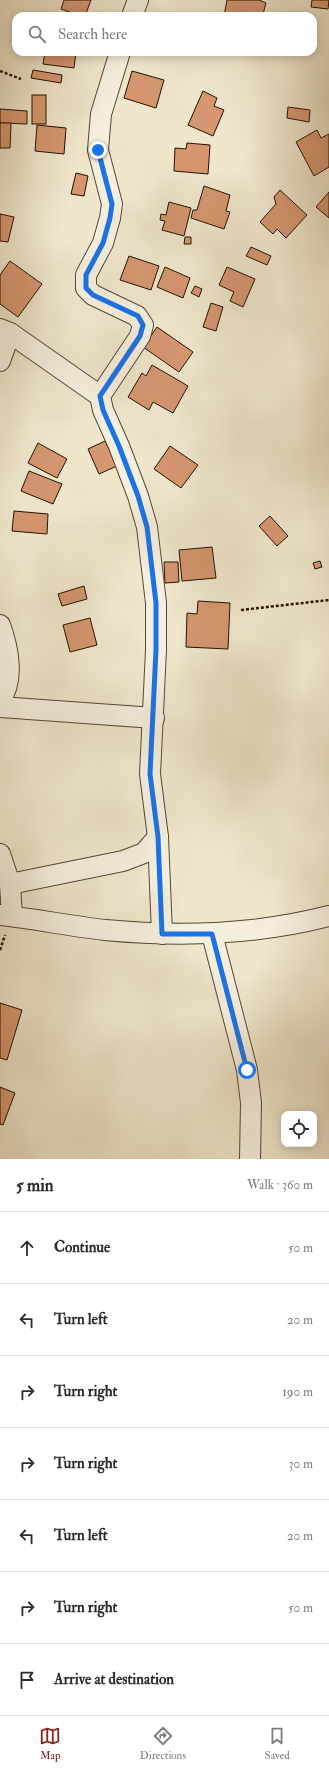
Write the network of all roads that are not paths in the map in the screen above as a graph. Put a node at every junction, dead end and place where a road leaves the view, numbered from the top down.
1 (138, 0) edge
2 (134, 12) edge
3 (119, 56) edge
4 (5, 331) edge
5 (0, 361) edge
6 (100, 396) junction
7 (0, 625) edge
8 (0, 700) edge
9 (0, 707) edge
10 (154, 718) junction
11 (158, 837) junction
12 (0, 854) edge
13 (10, 884) junction
14 (6, 915) edge
15 (329, 916) edge
16 (162, 934) junction
17 (212, 934) junction
18 (250, 1159) edge

1 - 2 street
3 - 6 street
4 - 5 street
4 - 6 street
6 - 10 street
7 - 8 street
9 - 10 street
10 - 11 street
11 - 13 street
11 - 16 street
12 - 13 street
13 - 14 street
14 - 16 street
15 - 17 street
16 - 17 street
17 - 18 street

